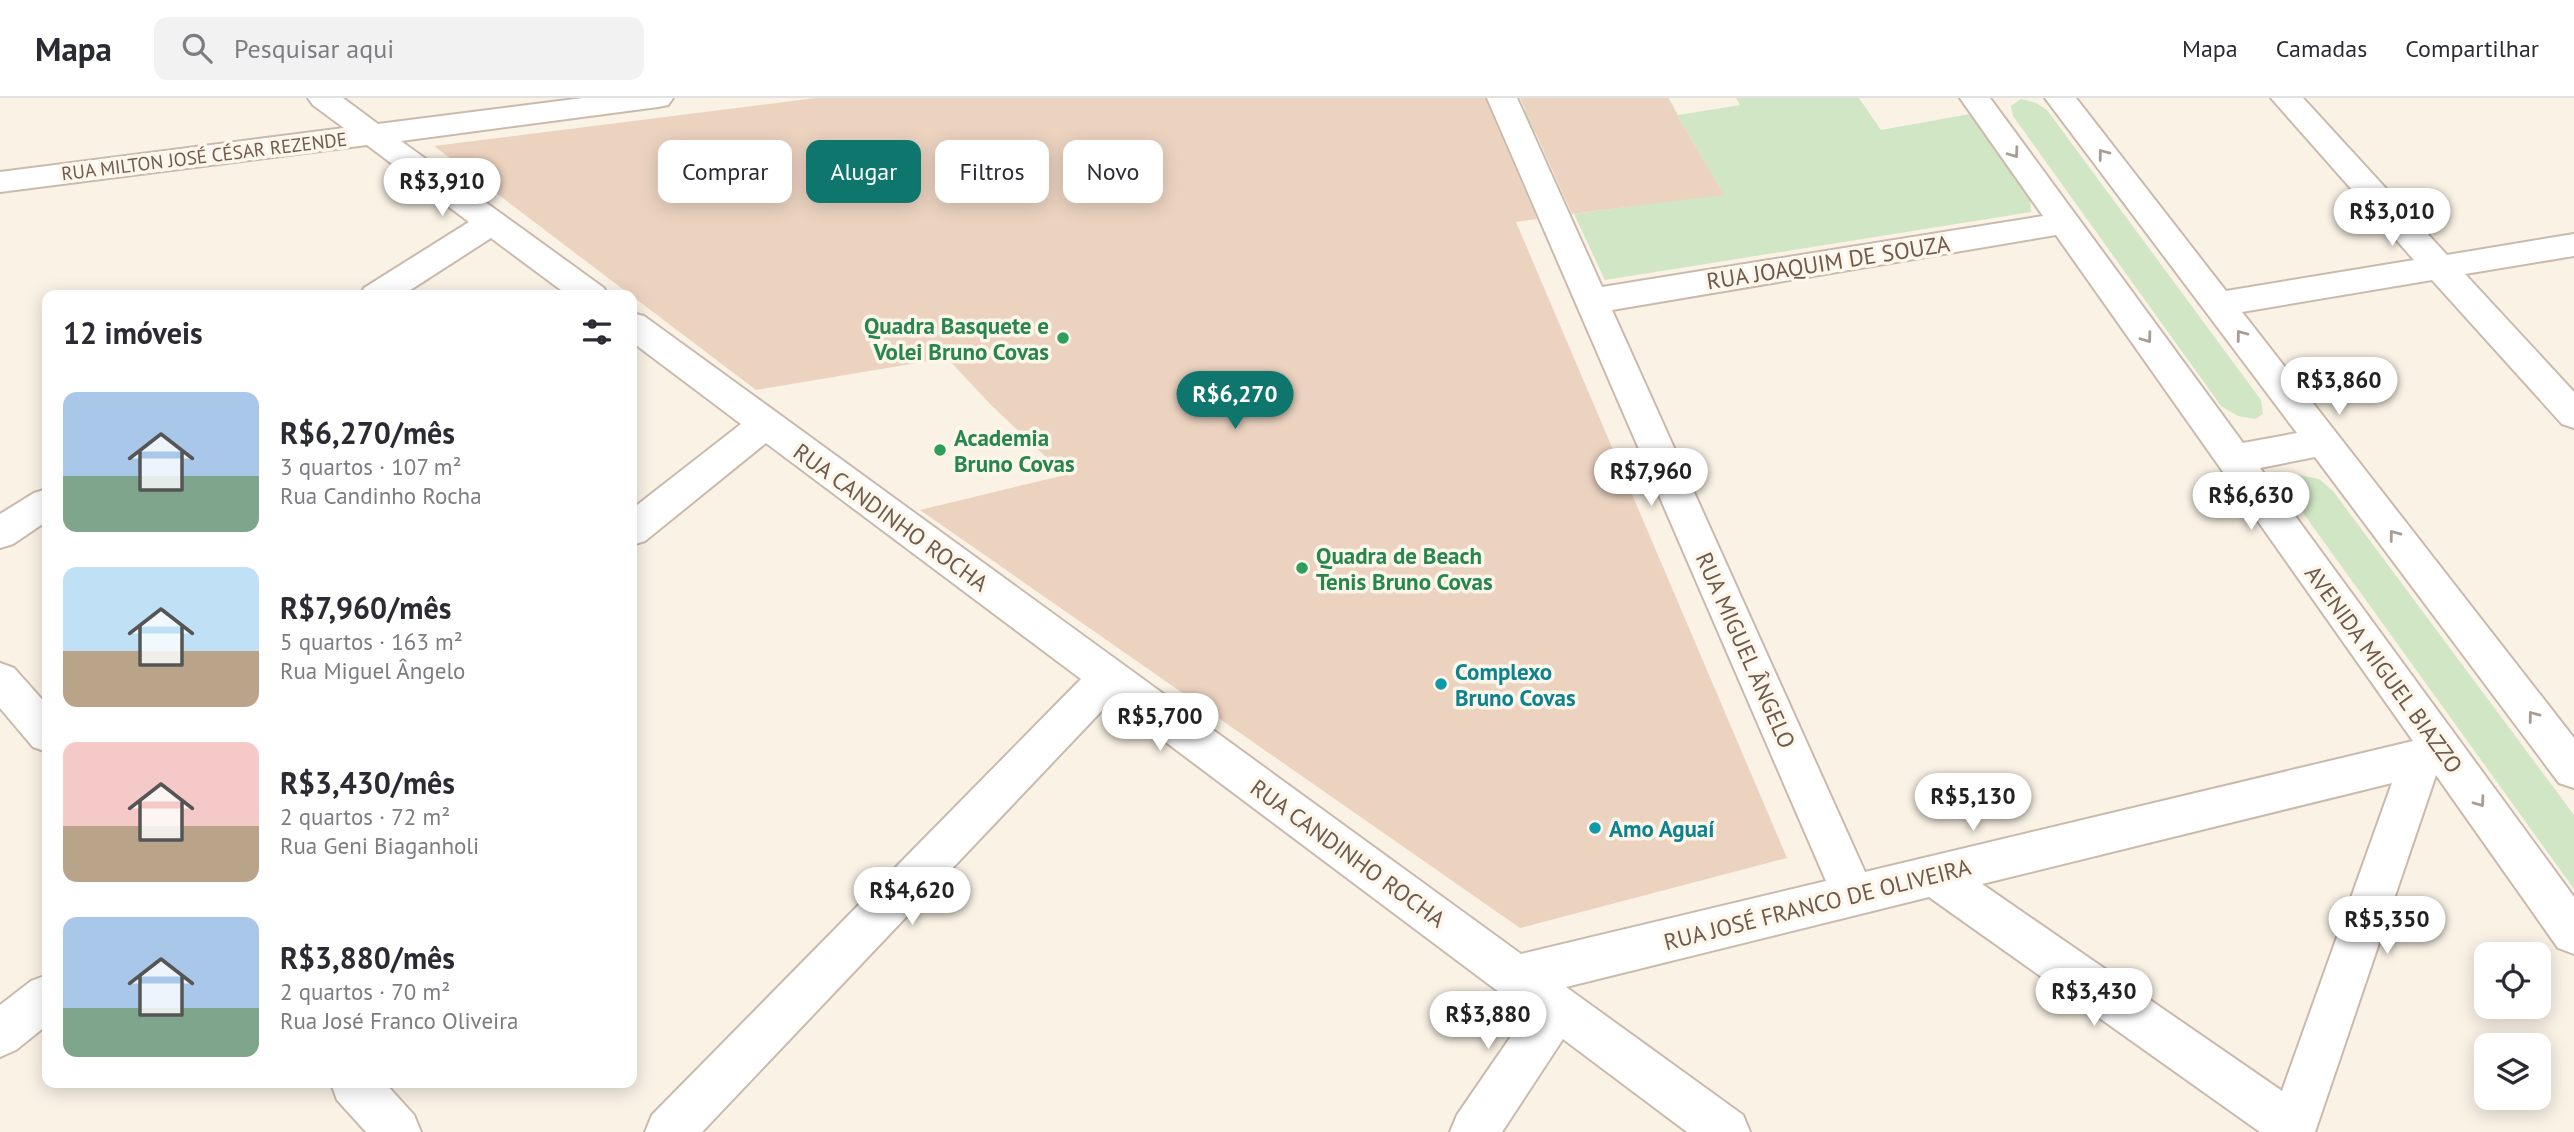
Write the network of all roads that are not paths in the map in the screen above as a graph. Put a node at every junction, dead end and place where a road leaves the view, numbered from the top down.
1 (323, 98) edge
2 (412, 98) edge
3 (658, 98) edge
4 (1502, 98) edge
5 (1975, 98) edge
6 (2060, 98) edge
7 (2286, 98) edge
8 (406, 130) junction
9 (372, 134) junction
10 (14, 180) edge
11 (0, 193) edge
12 (492, 222) junction
13 (2064, 223) junction
14 (2574, 245) edge
15 (2440, 267) junction
16 (385, 290) edge
17 (584, 290) edge
18 (1592, 302) junction
19 (2218, 304) junction
20 (637, 329) edge
21 (2574, 415) edge
22 (765, 424) junction
23 (2323, 442) junction
24 (2233, 459) junction
25 (42, 506) edge
26 (637, 526) edge
27 (0, 533) edge
28 (1109, 677) junction
29 (0, 680) edge
30 (42, 728) edge
31 (2433, 754) junction
32 (2574, 770) edge
33 (1933, 876) junction
34 (1854, 895) junction
35 (2574, 933) edge
36 (1516, 977) junction
37 (42, 1001) edge
38 (1557, 1008) junction
39 (0, 1034) edge
40 (359, 1088) edge
41 (2292, 1130) edge
42 (397, 1132) edge
43 (669, 1132) edge
44 (1474, 1132) edge
45 (1726, 1132) edge

1 - 9 street
2 - 8 street
3 - 8 street, RUA MILTON JOSÉ CÉSAR REZENDE
4 - 18 street, RUA MIGUEL ÂNGELO
5 -> 13 street, AVENIDA MIGUEL BIAZZO
19 -> 6 street
7 - 15 street
8 - 9 street, RUA MILTON JOSÉ CÉSAR REZENDE
9 - 10 street, RUA MILTON JOSÉ CÉSAR REZENDE
9 - 12 street
10 - 11 street
12 - 16 street
12 - 17 street
13 - 18 street, RUA JOAQUIM DE SOUZA
13 -> 24 street, AVENIDA MIGUEL BIAZZO
14 - 15 street
15 - 19 street
15 - 21 street
18 - 34 street, RUA MIGUEL ÂNGELO
23 -> 19 street
20 - 22 street, RUA CANDINHO ROCHA
22 - 26 street
22 - 28 street, RUA CANDINHO ROCHA
23 - 24 street
32 -> 23 street
24 - 31 street, AVENIDA MIGUEL BIAZZO
25 - 27 street
28 - 36 street, RUA CANDINHO ROCHA
28 - 43 street
29 - 30 street
31 - 33 street, RUA JOSÉ FRANCO DE OLIVEIRA
31 -> 35 street, AVENIDA MIGUEL BIAZZO
31 - 41 street
33 - 34 street, RUA JOSÉ FRANCO DE OLIVEIRA
33 - 41 street
34 - 36 street, RUA JOSÉ FRANCO DE OLIVEIRA
36 - 38 street, RUA CANDINHO ROCHA
37 - 39 street
38 - 44 street
38 - 45 street, RUA CANDINHO ROCHA
40 - 42 street

